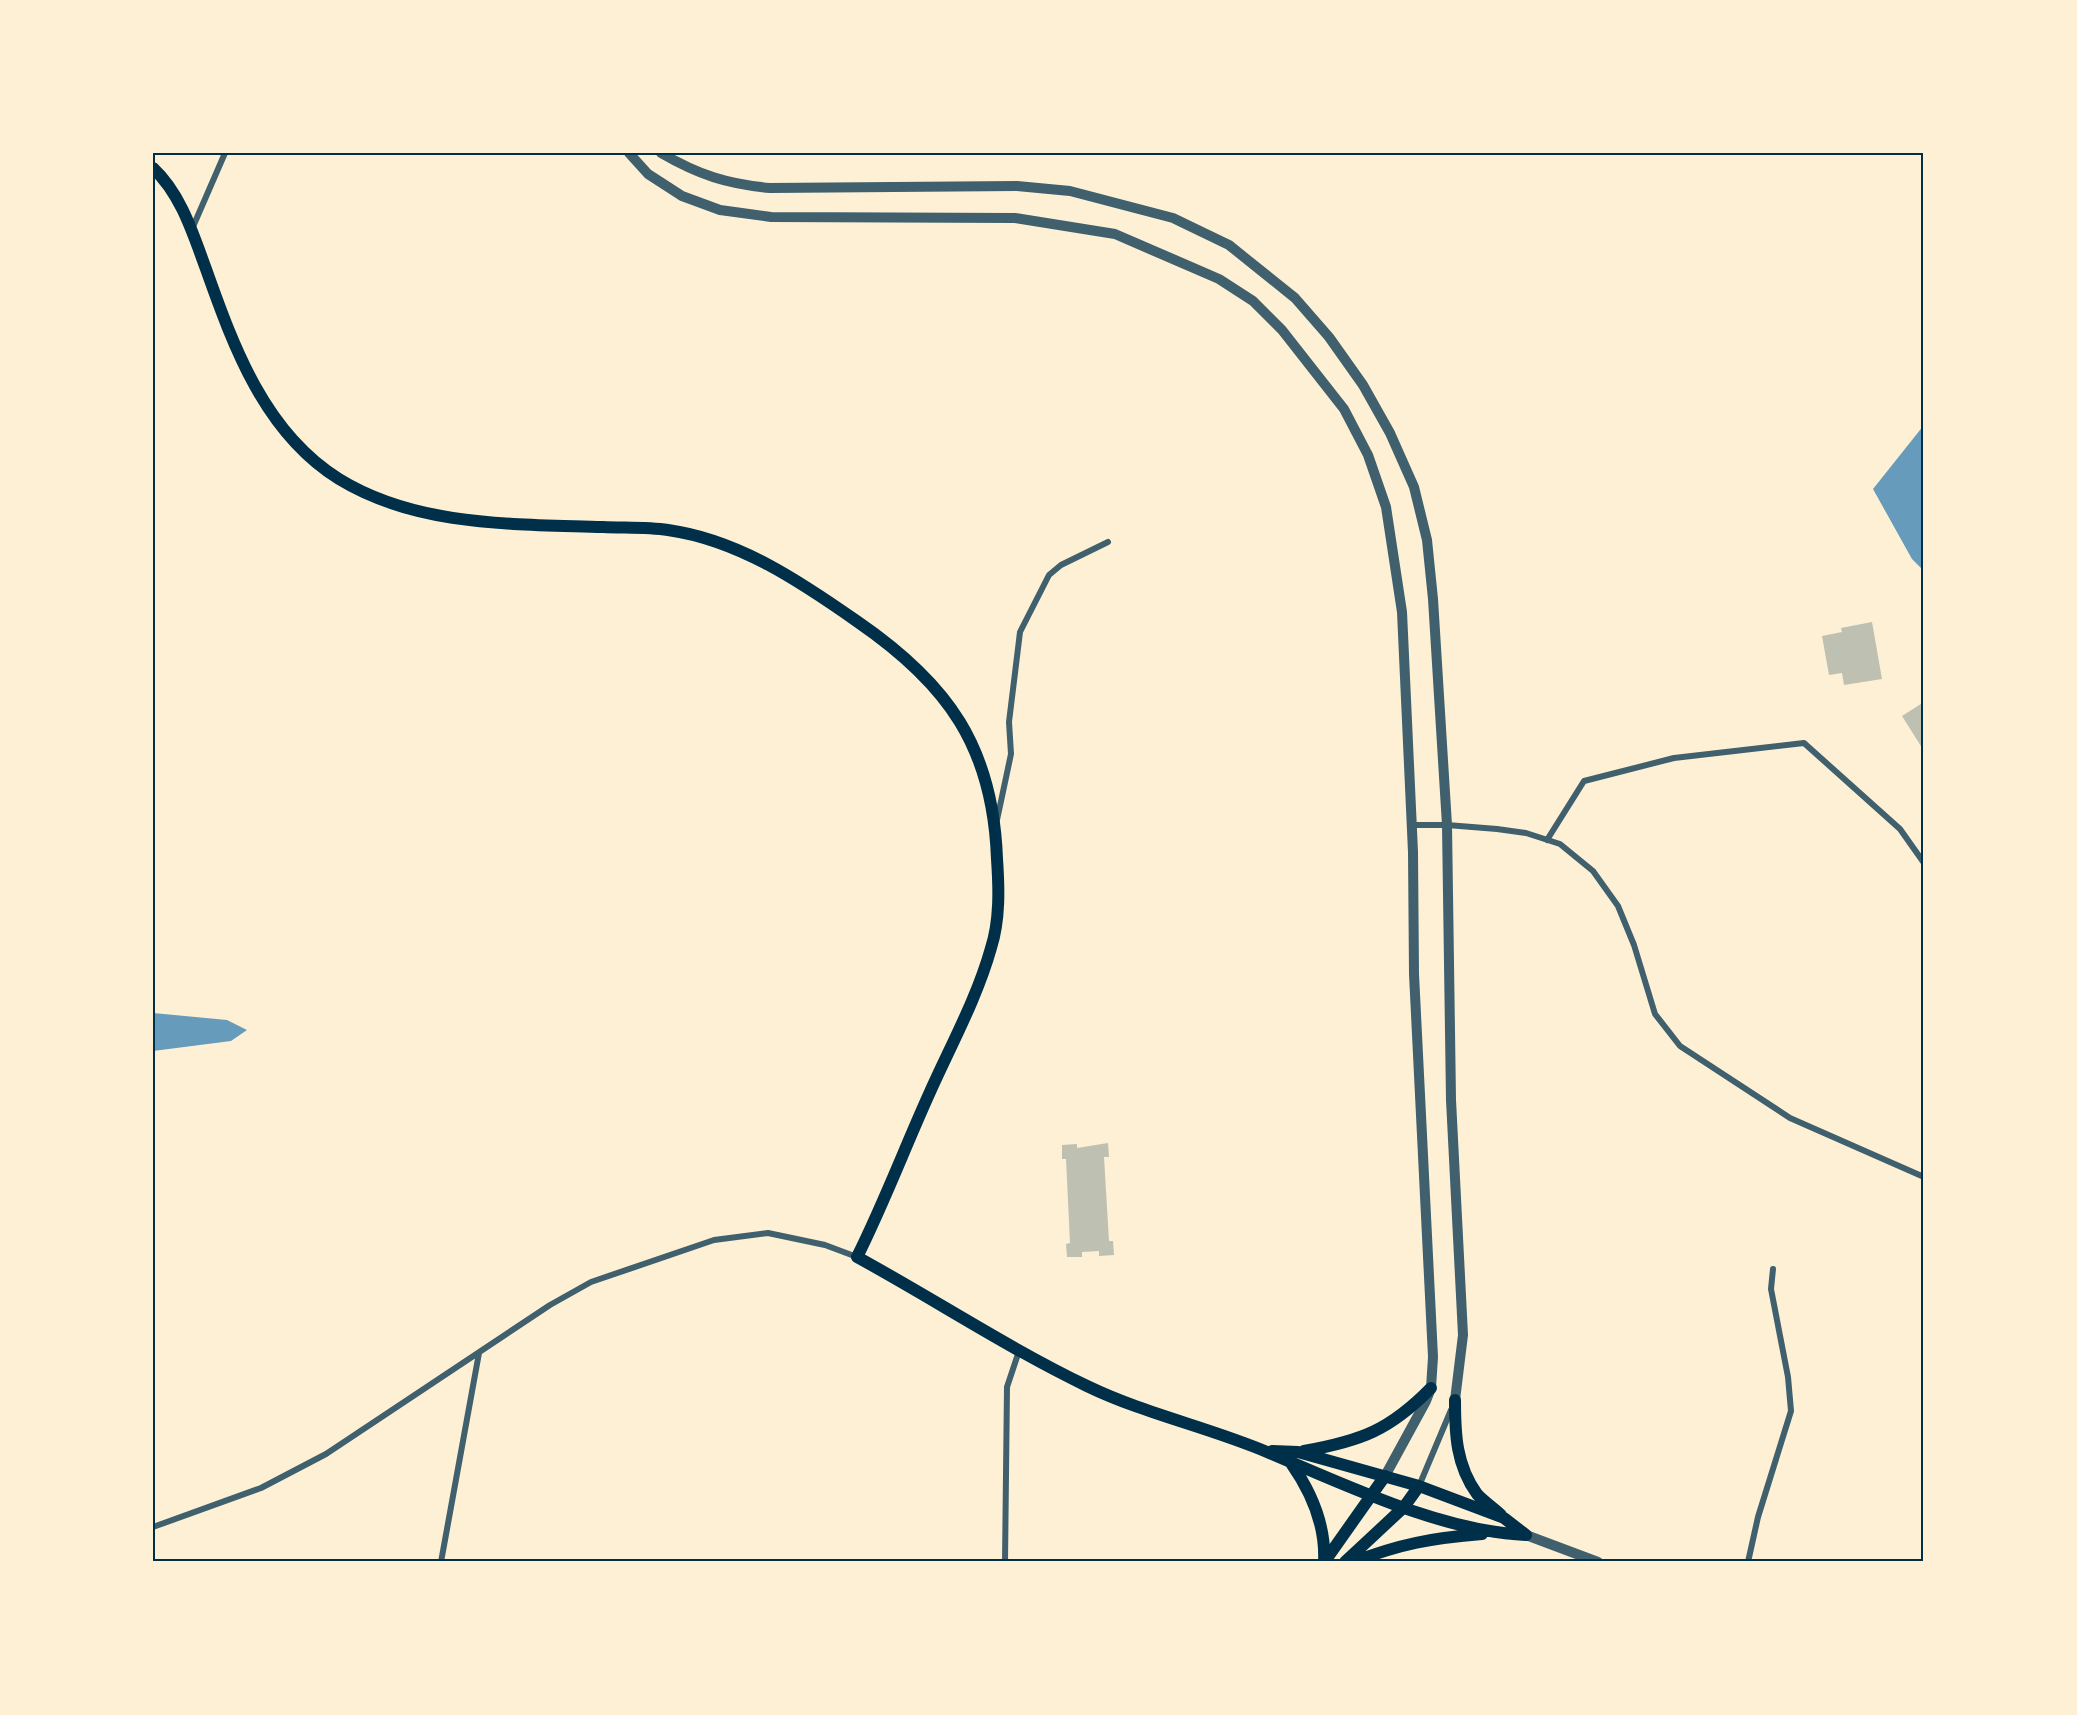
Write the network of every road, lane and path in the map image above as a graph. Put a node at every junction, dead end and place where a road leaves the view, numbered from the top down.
1 (225, 153) edge
2 (629, 153) edge
3 (661, 153) edge
4 (153, 168) edge
5 (191, 230) junction
6 (1108, 542) dead end
7 (996, 824) junction
8 (1412, 825) junction
9 (1447, 825) junction
10 (1547, 840) junction
11 (1924, 863) edge
12 (1924, 1177) edge
13 (857, 1257) junction
14 (1773, 1269) dead end
15 (1019, 1350) junction
16 (479, 1353) junction
17 (1431, 1388) junction
18 (1455, 1400) junction
19 (1294, 1457) junction
20 (1385, 1476) junction
21 (1419, 1486) junction
22 (1370, 1493) junction
23 (1404, 1507) junction
24 (1504, 1518) junction
25 (153, 1527) edge
26 (1492, 1533) junction
27 (1526, 1535) junction
28 (441, 1562) edge
29 (1005, 1562) edge
30 (1324, 1562) edge
31 (1345, 1562) edge
32 (1353, 1562) edge
33 (1598, 1562) edge
34 (1748, 1562) edge

1 - 5 street
2 - 8 street
3 - 9 street
4 - 5 main road
5 - 7 main road
6 - 7 street
7 - 13 main road
8 - 9 street
8 - 17 street
9 - 10 street
9 - 18 street
10 - 11 street
10 - 12 street
13 - 15 main road
13 - 16 street
14 - 34 street
15 - 19 main road
15 - 29 street
16 - 25 street
16 - 28 street
17 - 19 main road
17 - 20 street
18 - 21 street
18 - 24 main road
19 - 20 main road
19 - 22 main road
19 - 30 main road
20 - 21 main road
20 - 22 main road
21 - 23 main road
21 - 24 main road
22 - 23 main road
22 - 30 main road
23 - 26 main road
23 - 31 main road
24 - 27 main road
26 - 27 main road
26 - 32 main road
27 - 33 street

